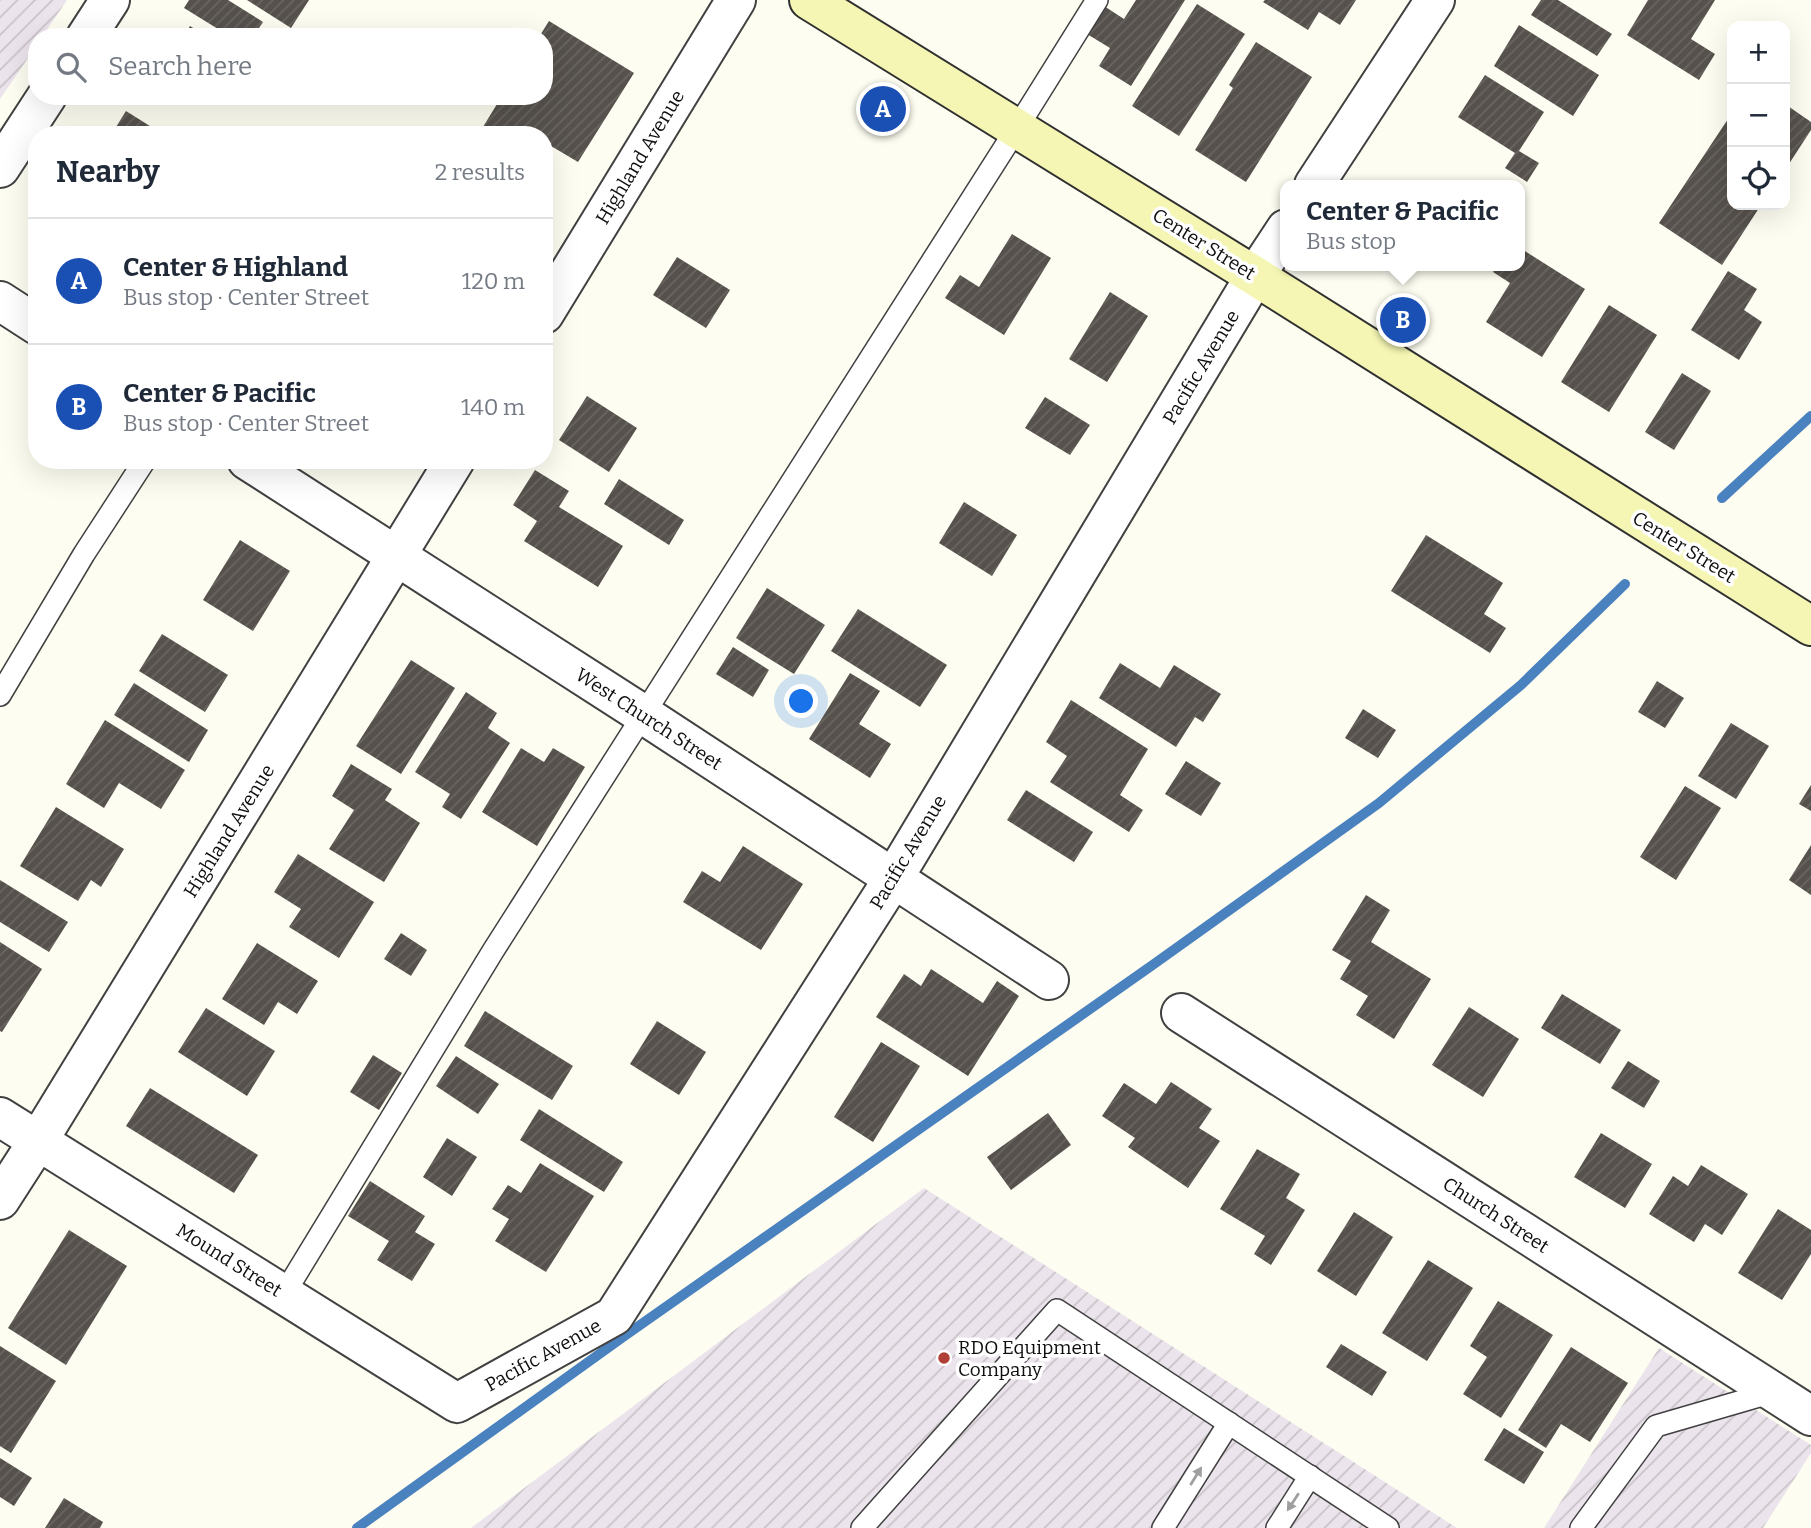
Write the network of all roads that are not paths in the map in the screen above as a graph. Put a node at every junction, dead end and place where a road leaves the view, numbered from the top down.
1 (110, 0) edge
2 (736, 0) edge
3 (809, 0) edge
4 (1097, 0) edge
5 (1435, 0) edge
6 (92, 28) edge
7 (41, 105) edge
8 (1017, 128) junction
9 (0, 168) edge
10 (1317, 180) edge
11 (1280, 238) edge
12 (1255, 276) junction
13 (553, 299) edge
14 (0, 301) edge
15 (28, 319) edge
16 (139, 469) edge
17 (261, 469) edge
18 (450, 469) edge
19 (397, 556) junction
20 (1811, 626) edge
21 (0, 695) edge
22 (644, 715) junction
23 (893, 879) junction
24 (1049, 980) dead end
25 (1181, 1013) dead end
26 (0, 1117) edge
27 (38, 1141) junction
28 (0, 1200) edge
29 (284, 1294) junction
30 (1773, 1392) junction
31 (457, 1403) joint
32 (1811, 1416) edge
33 (1229, 1423) junction
34 (1310, 1476) junction
35 (862, 1528) edge
36 (1163, 1528) edge
37 (1277, 1528) edge
38 (1388, 1528) edge
39 (1581, 1528) edge

1 - 6 street
2 - 13 street, Highland Avenue
3 - 8 main road, Center Street
4 - 8 lane
5 - 10 street
7 - 9 street
8 - 12 main road, Center Street
8 - 22 lane
11 - 12 street, Pacific Avenue
12 - 20 main road, Center Street
12 - 23 street, Pacific Avenue
14 - 15 street
16 - 21 lane
17 - 19 street, West Church Street
18 - 19 street, Highland Avenue
19 - 22 street, West Church Street
19 - 27 street, Highland Avenue
22 - 23 street, West Church Street
22 - 29 lane
23 - 24 street, West Church Street
23 - 31 street, Pacific Avenue
25 - 30 street, Church Street
26 - 27 street, Mound Street
27 - 28 street, Highland Avenue
27 - 29 street, Mound Street
29 - 31 street, Mound Street
30 - 32 street, Church Street
30 - 39 lane
33 - 34 lane
33 - 35 lane
36 -> 33 lane
34 -> 37 lane
34 - 38 lane

